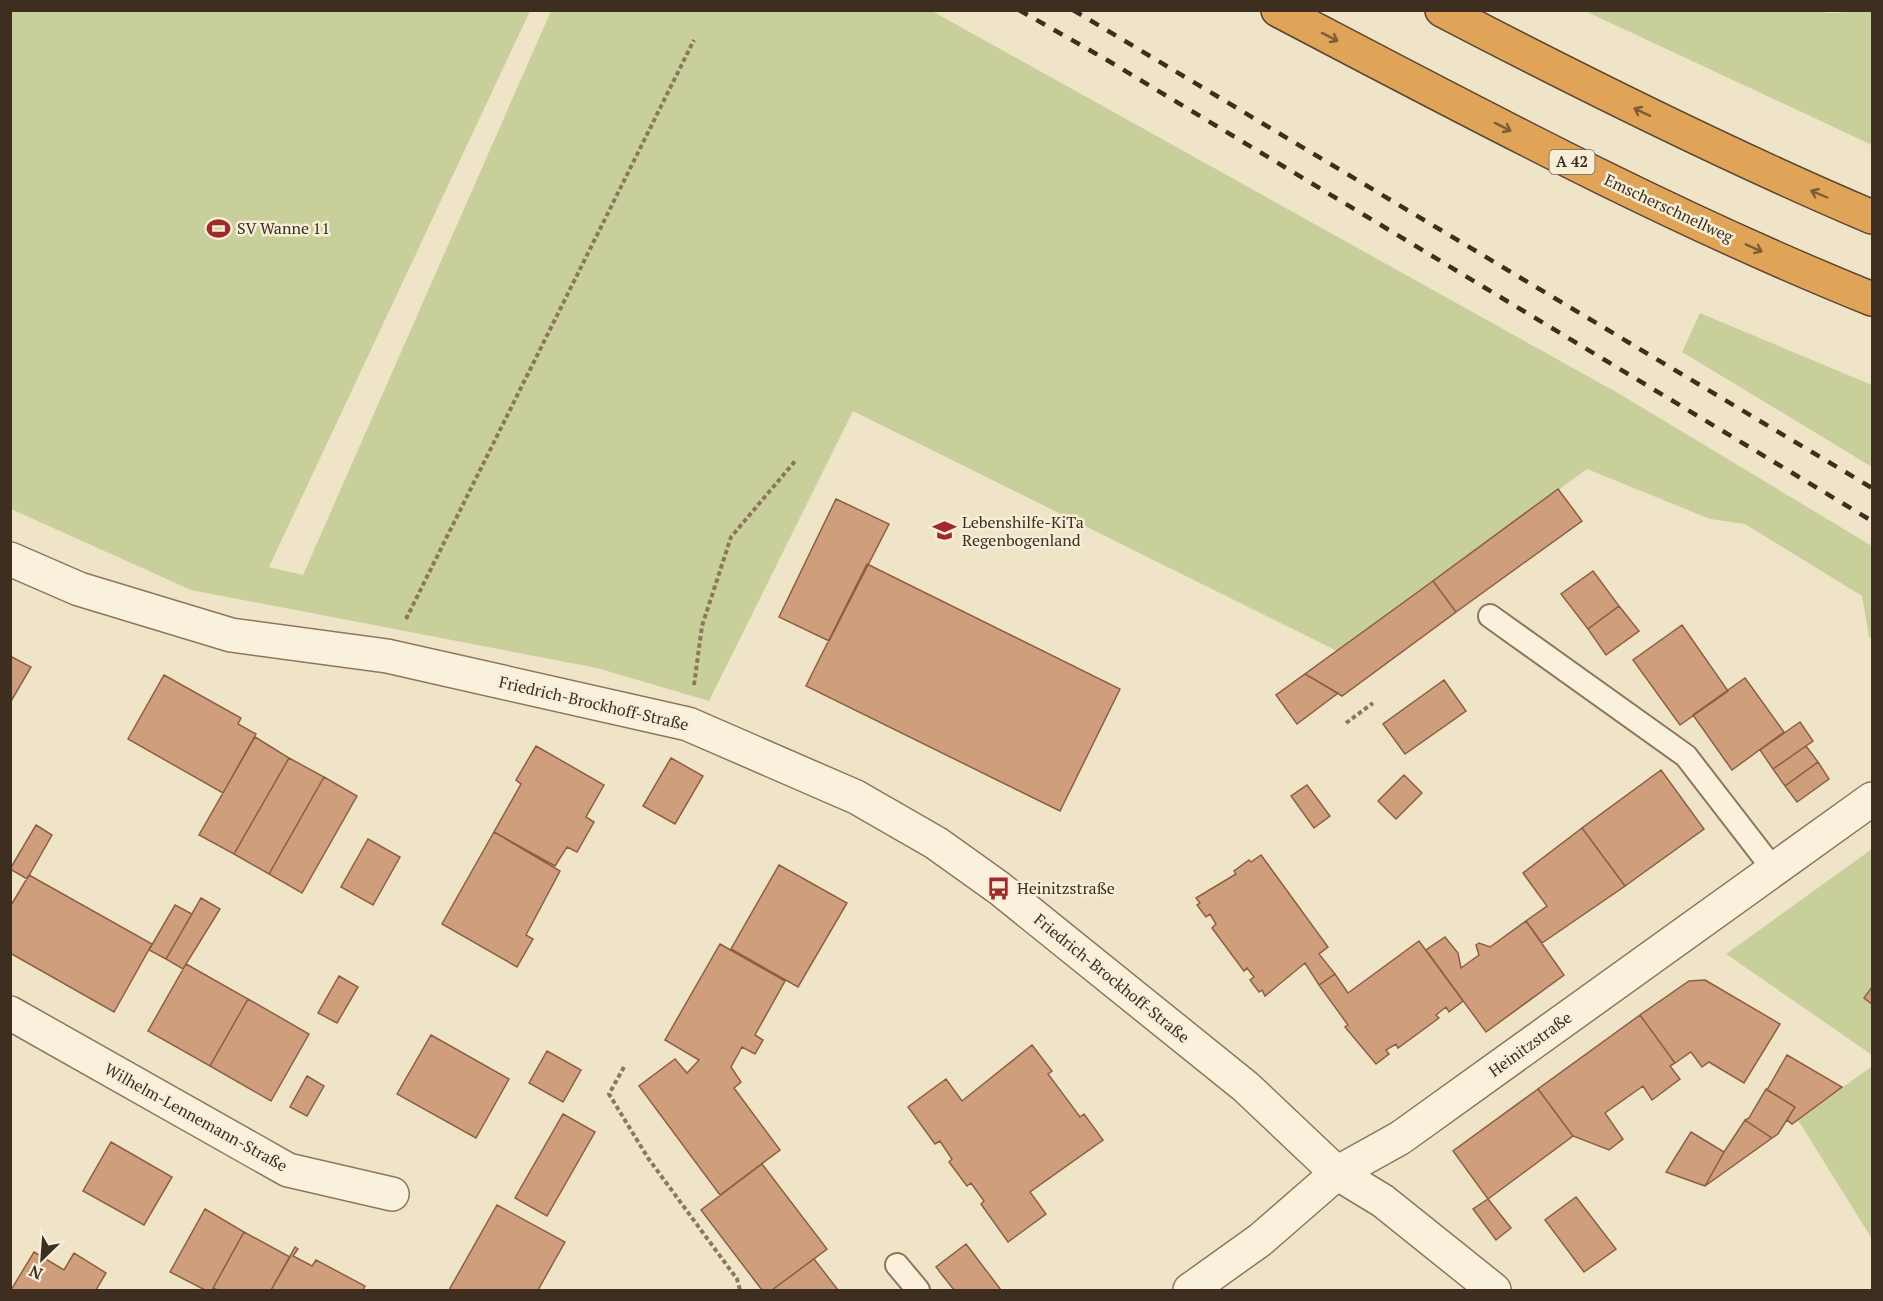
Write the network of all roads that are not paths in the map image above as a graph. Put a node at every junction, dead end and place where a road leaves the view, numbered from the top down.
1 (1278, 10) edge
2 (1442, 10) edge
3 (1872, 217) edge
4 (1872, 299) edge
5 (10, 559) edge
6 (1490, 616) dead end
7 (1872, 799) edge
8 (1774, 870) junction
9 (10, 1013) edge
10 (1337, 1173) junction
11 (392, 1194) dead end
12 (897, 1265) dead end
13 (918, 1290) edge
14 (1190, 1290) edge
15 (1494, 1290) edge

1 -> 4 highway, Emscherschnellweg / A 42
3 -> 2 highway
5 - 10 street, Friedrich-Brockhoff-Straße
6 - 8 lane
7 - 8 street, Heinitzstraße
8 - 10 street, Heinitzstraße
9 - 11 street, Wilhelm-Lennemann-Straße
10 - 14 street, Heinitzstraße
10 - 15 street, Friedrich-Brockhoff-Straße
12 - 13 lane

